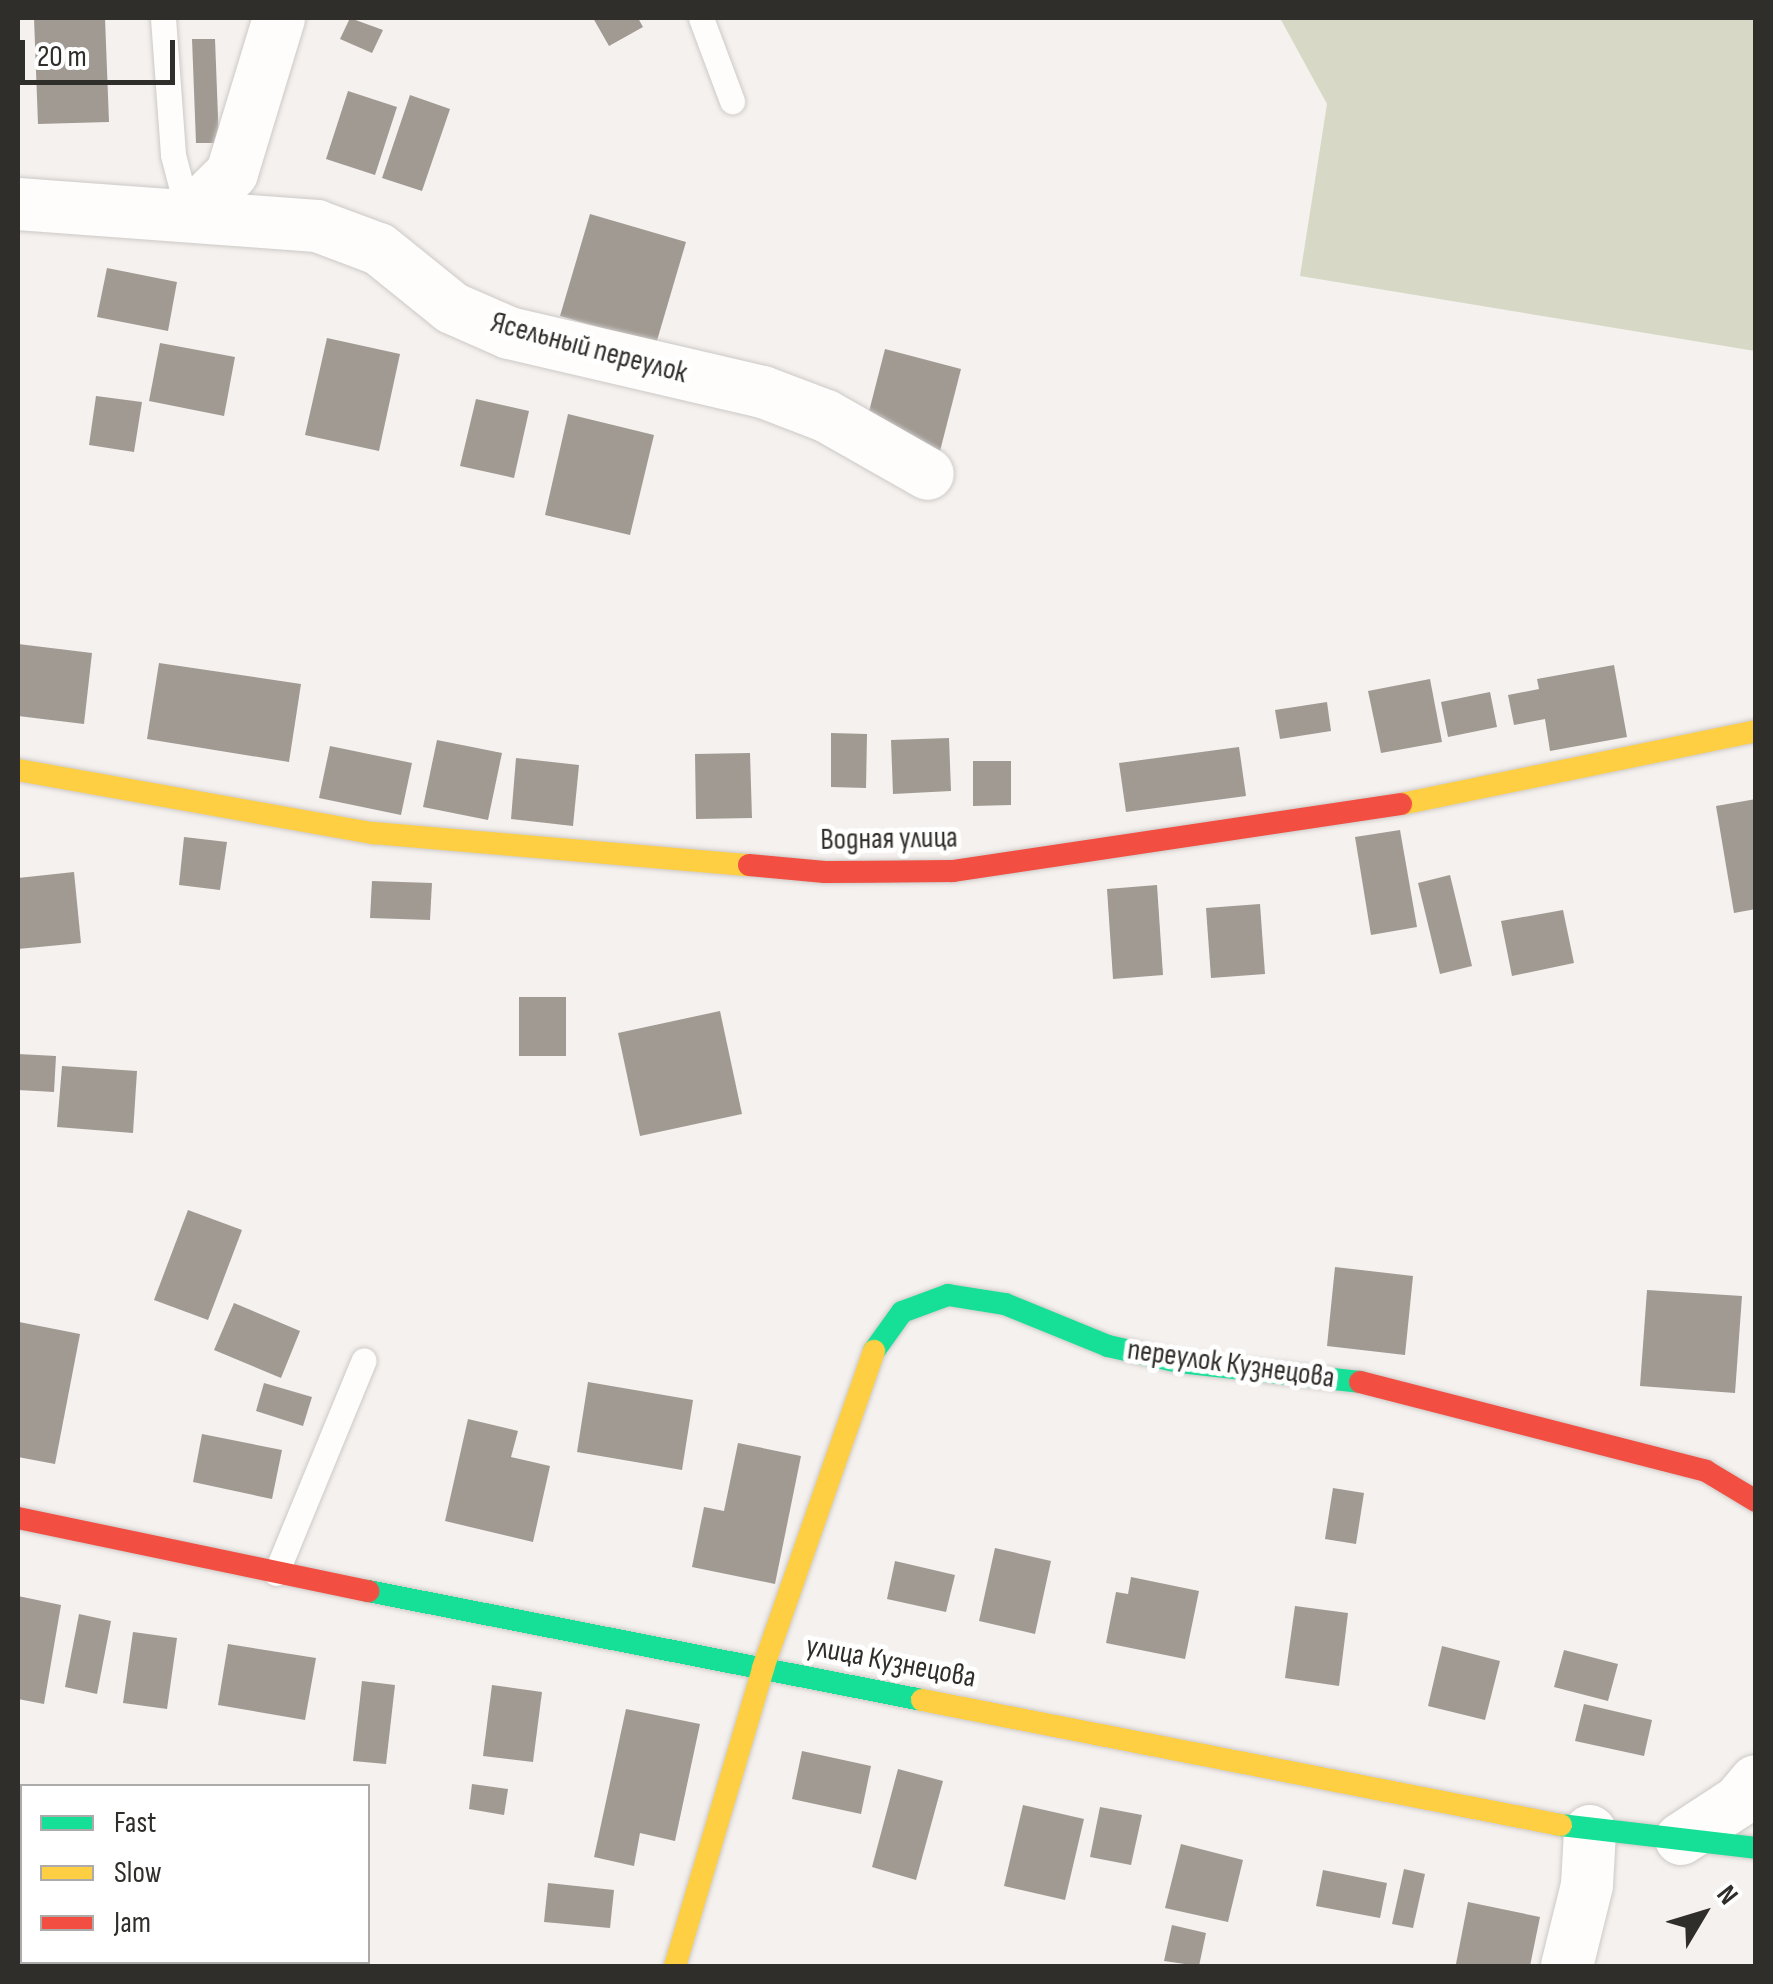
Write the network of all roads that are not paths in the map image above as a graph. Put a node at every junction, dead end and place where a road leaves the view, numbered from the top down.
1 (162, 18) edge
2 (279, 18) edge
3 (700, 18) edge
4 (732, 101) dead end
5 (18, 204) edge
6 (189, 216) junction
7 (928, 474) dead end
8 (1756, 731) edge
9 (18, 770) edge
10 (364, 1360) dead end
11 (1756, 1501) edge
12 (18, 1518) edge
13 (276, 1573) junction
14 (763, 1668) junction
15 (1756, 1781) edge
16 (1590, 1831) junction
17 (1681, 1839) junction
18 (1756, 1848) edge
19 (675, 1966) edge
20 (1568, 1966) edge

1 - 6 lane
2 - 6 street
3 - 4 lane
5 - 6 street, Ясельный переулок
6 - 7 street, Ясельный переулок
8 - 9 street, Водная улица
10 - 13 lane
11 - 14 street, переулок Кузнецова
12 - 13 street, улица Кузнецова
13 - 14 street, улица Кузнецова
14 - 16 street, улица Кузнецова
14 - 19 street, переулок Кузнецова
15 - 17 street
16 - 17 street, улица Кузнецова
16 - 20 street
17 - 18 street, улица Кузнецова

